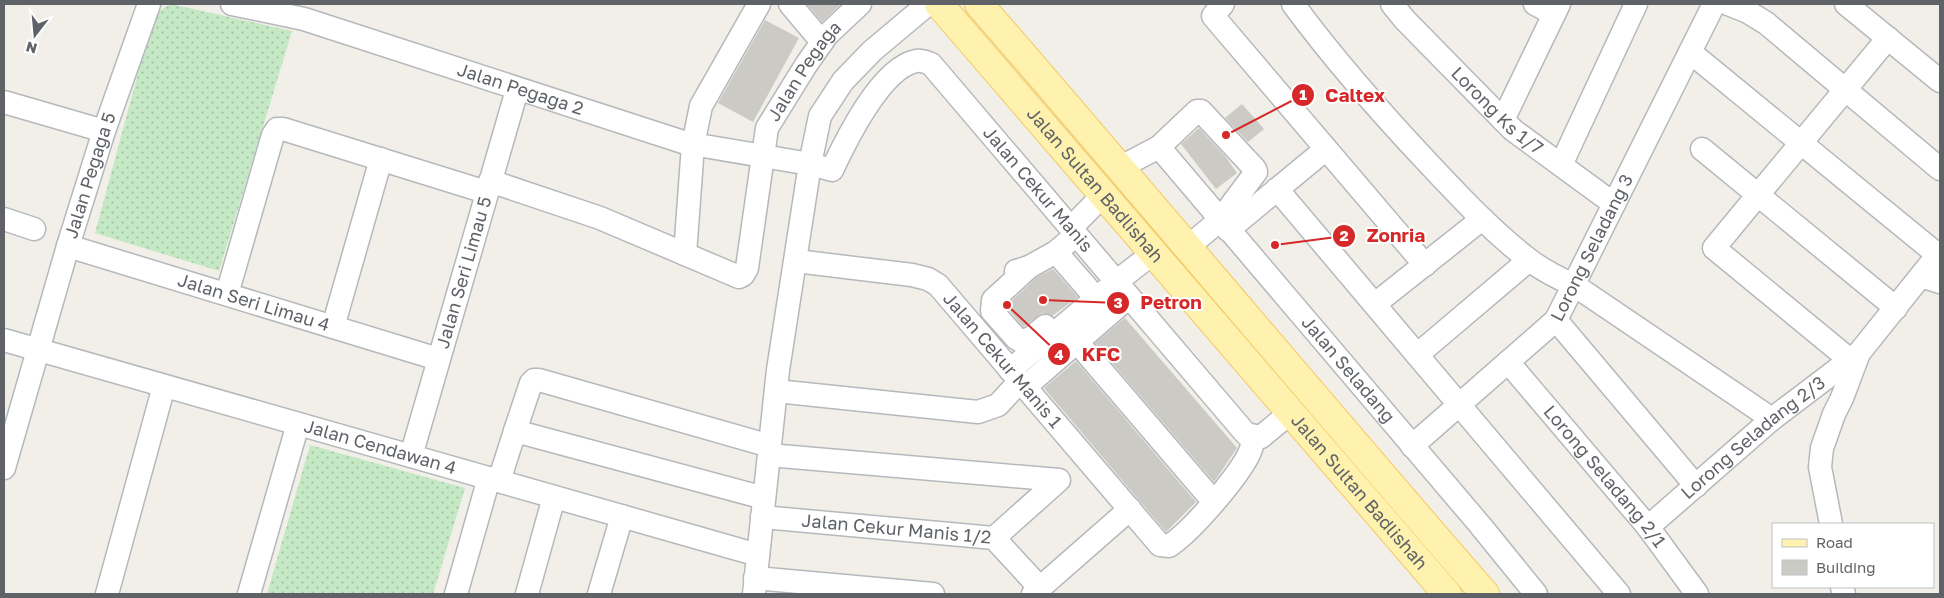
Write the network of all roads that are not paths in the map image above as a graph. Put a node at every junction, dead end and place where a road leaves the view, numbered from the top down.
1 (149, 4) edge
2 (232, 4) edge
3 (759, 4) edge
4 (790, 4) edge
5 (860, 4) edge
6 (928, 4) edge
7 (939, 4) edge
8 (979, 4) edge
9 (1293, 4) edge
10 (1636, 4) edge
11 (1714, 4) edge
12 (1728, 4) edge
13 (1846, 4) edge
14 (1399, 7) edge
15 (1550, 7) edge
16 (1218, 10) edge
17 (1888, 38) junction
18 (822, 42) junction
19 (1690, 52) junction
20 (1940, 81) edge
21 (517, 90) junction
22 (1846, 90) junction
23 (4, 102) edge
24 (1504, 120) junction
25 (104, 131) junction
26 (1801, 143) junction
27 (692, 144) junction
28 (1159, 148) junction
29 (1326, 149) junction
30 (1702, 149) dead end
31 (762, 157) junction
32 (381, 159) junction
33 (810, 164) junction
34 (1561, 164) junction
35 (1121, 167) junction
36 (1940, 169) edge
37 (832, 170) joint
38 (488, 186) junction
39 (1278, 189) junction
40 (1103, 195) junction
41 (1758, 195) junction
42 (1614, 204) junction
43 (4, 219) edge
44 (1482, 219) junction
45 (1224, 225) junction
46 (34, 228) dead end
47 (1074, 232) junction
48 (68, 246) junction
49 (1189, 246) junction
50 (1056, 252) junction
51 (685, 254) junction
52 (1152, 254) junction
53 (1939, 254) edge
54 (1529, 260) junction
55 (796, 261) junction
56 (1425, 265) junction
57 (1029, 267) junction
58 (1931, 279) edge
59 (1574, 286) junction
60 (1122, 289) junction
61 (227, 294) junction
62 (1096, 298) junction
63 (1375, 304) junction
64 (1896, 308) junction
65 (1076, 315) junction
66 (965, 317) junction
67 (1556, 320) junction
68 (333, 327) junction
69 (4, 340) edge
70 (1077, 342) junction
71 (39, 350) junction
72 (1417, 354) junction
73 (1854, 357) junction
74 (438, 359) junction
75 (1508, 362) junction
76 (1019, 379) junction
77 (164, 386) junction
78 (776, 391) junction
79 (1459, 405) junction
80 (1290, 413) junction
81 (1772, 419) junction
82 (298, 424) junction
83 (515, 431) junction
84 (1250, 436) junction
85 (1412, 446) junction
86 (769, 450) junction
87 (410, 456) junction
88 (1086, 458) junction
89 (5, 461) edge
90 (494, 480) junction
91 (1059, 480) junction
92 (1696, 486) junction
93 (554, 497) junction
94 (1213, 502) junction
95 (763, 508) junction
96 (1130, 509) junction
97 (622, 516) junction
98 (1831, 523) edge
99 (1648, 527) junction
100 (994, 538) junction
101 (758, 555) junction
102 (754, 586) edge
103 (1037, 591) edge
104 (106, 594) edge
105 (250, 594) edge
106 (456, 594) edge
107 (527, 594) edge
108 (599, 594) edge
109 (933, 594) edge
110 (1447, 594) edge
111 (1485, 594) edge
112 (1536, 594) edge
113 (1619, 594) edge
114 (1698, 594) edge

1 - 25 street, Jalan Pegaga 5
2 - 21 street, Jalan Pegaga 2
3 - 27 street
4 - 18 street
5 - 18 street, Jalan Pegaga
6 - 33 street
7 - 40 main road, Jalan Sultan Badlishah
8 - 35 main road, Jalan Sultan Badlishah
9 - 44 street
10 - 34 street
11 - 19 street, Lorong Seladang 3
12 - 22 street
13 - 17 street
14 - 24 street, Lorong Ks 1/7
15 - 24 street
16 - 29 street
17 - 20 street
17 - 22 street
18 - 31 street, Jalan Pegaga
19 - 26 street
19 - 42 street, Lorong Seladang 3
21 - 27 street, Jalan Pegaga 2
21 - 38 street, Jalan Seri Limau 5
22 - 26 street
22 - 36 street
23 - 25 street
24 - 34 street, Lorong Ks 1/7
25 - 48 street, Jalan Pegaga 5
26 - 41 street
26 - 53 street
27 - 31 street, Jalan Pegaga 2
27 - 51 street
28 - 35 street
28 - 45 street, Jalan Seladang
28 - 45 street
29 - 39 street
29 - 56 street
30 - 41 street
31 - 33 street, Jalan Pegaga 2
31 - 51 street, Jalan Pegaga
32 - 38 street
32 - 61 street
32 - 68 street
33 - 37 street, Jalan Pegaga 2
33 - 55 street
34 - 42 street, Lorong Ks 1/7
35 - 49 main road, Jalan Sultan Badlishah
37 - 47 street, Jalan Cekur Manis
38 - 51 street
38 - 74 street, Jalan Seri Limau 5
39 - 45 street
39 - 63 street
40 - 47 street
40 - 52 main road, Jalan Sultan Badlishah
41 - 64 street
41 - 73 street
42 - 59 street, Lorong Seladang 3
43 - 46 street
44 - 54 street
44 - 56 street
45 - 49 street
45 - 85 street, Jalan Seladang
47 - 50 street
47 - 60 street, Jalan Cekur Manis
48 - 61 street, Jalan Seri Limau 4
48 - 71 street, Jalan Pegaga 5
49 - 111 main road, Jalan Sultan Badlishah
50 - 57 street
50 - 62 street
52 - 60 street
52 - 80 main road, Jalan Sultan Badlishah
53 - 58 street
54 - 59 street
54 - 72 street
55 - 66 street, Jalan Cekur Manis 1
55 - 78 street
56 - 63 street
57 - 65 street
57 - 66 street
58 - 64 street
59 - 67 street, Lorong Seladang 3
59 - 81 street
60 - 62 street
60 - 70 street
60 - 84 street, Jalan Cekur Manis
61 - 68 street, Jalan Seri Limau 4
62 - 65 street
63 - 72 street
64 - 73 street
65 - 76 street
66 - 76 street, Jalan Cekur Manis 1
67 - 75 street, Lorong Seladang 3
67 - 92 street
68 - 74 street, Jalan Seri Limau 4
69 - 71 street, Jalan Cendawan 4
70 - 76 street
70 - 94 street
71 - 77 street, Jalan Cendawan 4
71 - 89 street, Jalan Pegaga 5
72 - 79 street
73 - 81 street, Lorong Seladang 2/3
73 - 98 street
74 - 87 street, Jalan Seri Limau 5
75 - 79 street, Lorong Seladang 3
75 - 99 street, Lorong Seladang 2/1
76 - 78 street
76 - 88 street, Jalan Cekur Manis 1
77 - 82 street, Jalan Cendawan 4
77 - 104 street
78 - 86 street
79 - 85 street, Lorong Seladang 3
79 - 113 street
80 - 84 street
80 - 110 main road, Jalan Sultan Badlishah
81 - 92 street, Lorong Seladang 2/3
82 - 87 street, Jalan Cendawan 4
82 - 105 street
83 - 86 street
83 - 90 street
83 - 95 street, Jalan Cekur Manis 1/2
84 - 94 street
85 - 112 street, Jalan Seladang
86 - 91 street
86 - 95 street
87 - 90 street, Jalan Cendawan 4
88 - 91 street
88 - 96 street, Jalan Cekur Manis 1
90 - 93 street, Jalan Cendawan 4
90 - 106 street
91 - 100 street
92 - 99 street, Lorong Seladang 2/3
93 - 97 street, Jalan Cendawan 4
93 - 107 street
94 - 96 street, Jalan Cekur Manis 1
95 - 100 street, Jalan Cekur Manis 1/2
95 - 101 street
96 - 103 street
97 - 101 street, Jalan Cendawan 4
97 - 108 street
99 - 114 street, Lorong Seladang 2/1
100 - 103 street, Jalan Cekur Manis 1/2
101 - 102 street
102 - 109 street

